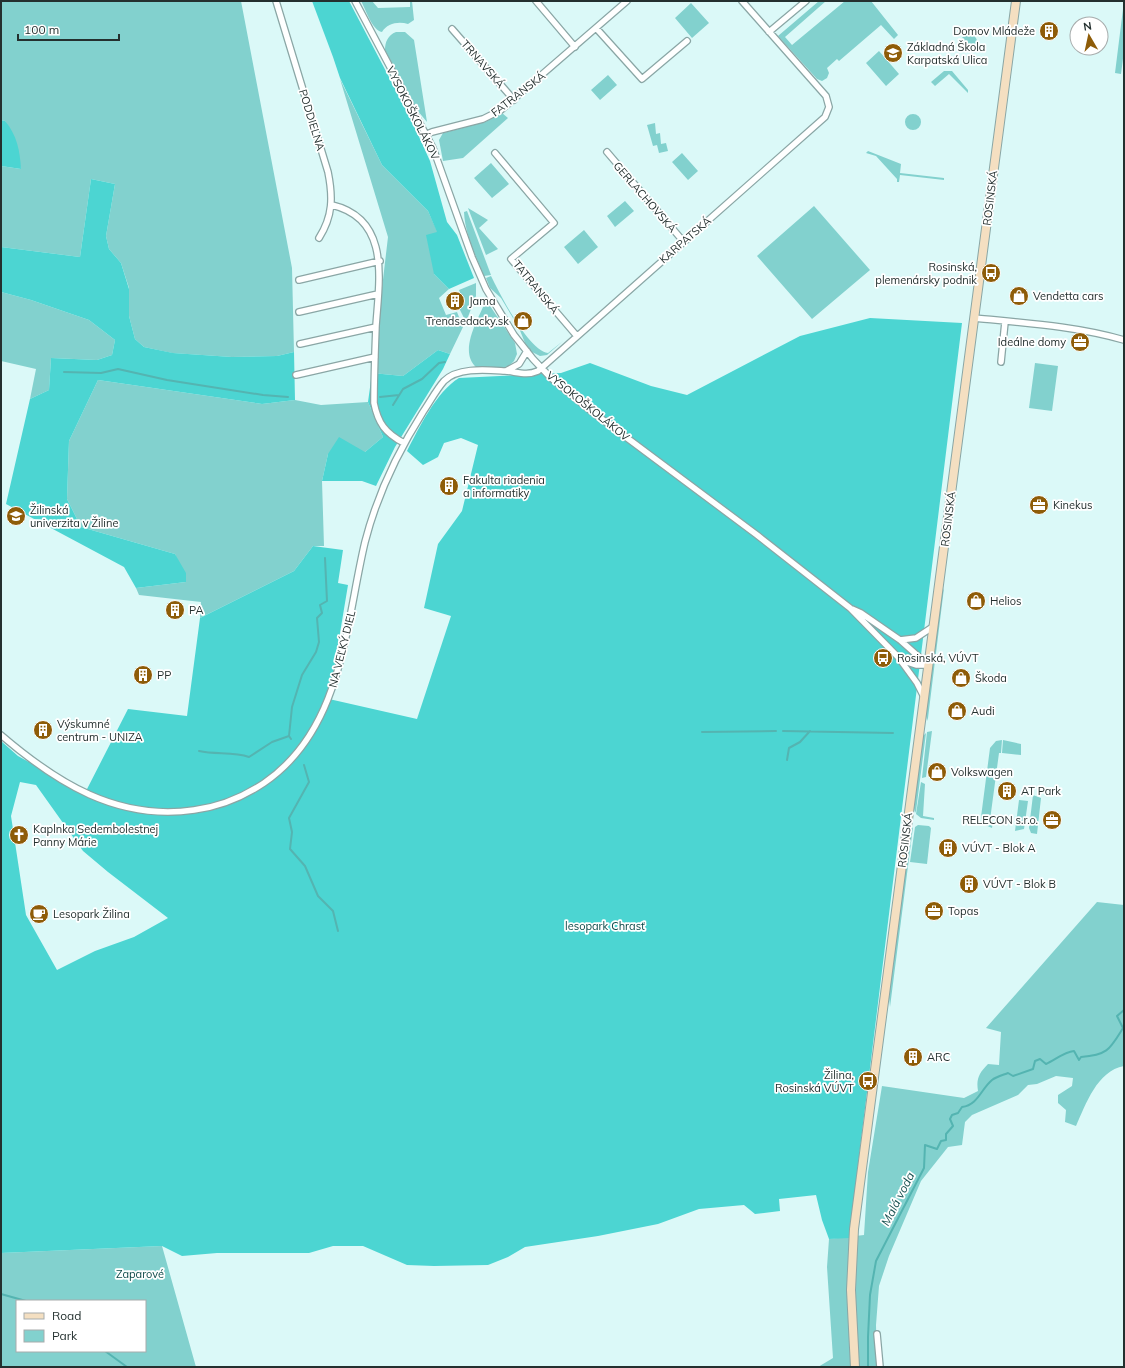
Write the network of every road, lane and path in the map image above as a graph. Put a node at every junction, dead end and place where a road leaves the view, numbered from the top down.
1 (276, 1) edge
2 (355, 1) edge
3 (536, 1) edge
4 (627, 1) edge
5 (742, 1) edge
6 (806, 1) edge
7 (1016, 1) edge
8 (596, 28) junction
9 (452, 29) dead end
10 (770, 32) junction
11 (687, 41) dead end
12 (575, 47) junction
13 (514, 100) junction
14 (426, 134) junction
15 (607, 152) dead end
16 (495, 153) dead end
17 (332, 205) junction
18 (319, 238) dead end
19 (683, 241) junction
20 (380, 261) junction
21 (299, 280) dead end
22 (378, 294) junction
23 (299, 312) dead end
24 (974, 318) junction
25 (1006, 322) junction
26 (376, 327) junction
27 (576, 336) junction
28 (1124, 340) edge
29 (300, 344) dead end
30 (527, 352) junction
31 (375, 357) junction
32 (1001, 362) dead end
33 (541, 367) junction
34 (506, 372) junction
35 (296, 375) dead end
36 (404, 443) junction
37 (850, 608) junction
38 (934, 626) junction
39 (900, 640) junction
40 (901, 660) junction
41 (928, 665) junction
42 (924, 698) junction
43 (1, 735) edge
44 (877, 1334) dead end
45 (855, 1367) edge
46 (880, 1367) edge

1 - 17 street, PODDIELNA
2 - 14 street, VYSOKOŠKOLÁKOV
3 - 12 street
4 - 8 street, FATRANSKÁ
5 - 10 street
6 - 10 street
7 - 24 street, ROSINSKÁ
8 - 11 street
8 - 12 street, FATRANSKÁ
9 - 13 street, TRNAVSKÁ
10 - 19 street, KARPATSKÁ
12 - 13 street, FATRANSKÁ
13 - 14 street, FATRANSKÁ
14 - 30 street, VYSOKOŠKOLÁKOV
15 - 19 street, GERLACHOVSKÁ
16 - 27 street, TATRANSKÁ
17 - 18 street, PODDIELNA
17 - 20 street
19 - 27 street, KARPATSKÁ
20 - 21 street
20 - 22 street
22 - 23 street
22 - 26 street
24 - 25 street
24 - 38 street, ROSINSKÁ
25 - 28 street
25 - 32 street
26 - 29 street
26 - 31 street
27 - 33 street, KARPATSKÁ
30 - 33 street, VYSOKOŠKOLÁKOV
30 - 34 street
31 - 35 street
31 - 36 street
33 - 34 street, NA VEĽKÝ DIEL
33 - 37 street, VYSOKOŠKOLÁKOV
34 - 36 street, NA VEĽKÝ DIEL
36 - 43 street, NA VEĽKÝ DIEL
37 - 39 street, VYSOKOŠKOLÁKOV
37 - 40 street, VYSOKOŠKOLÁKOV
38 - 39 street
38 - 41 street, ROSINSKÁ
39 - 41 street, VYSOKOŠKOLÁKOV
40 - 41 street
40 - 42 street, VYSOKOŠKOLÁKOV
41 - 42 street, ROSINSKÁ
42 - 45 street, ROSINSKÁ
44 - 46 street

